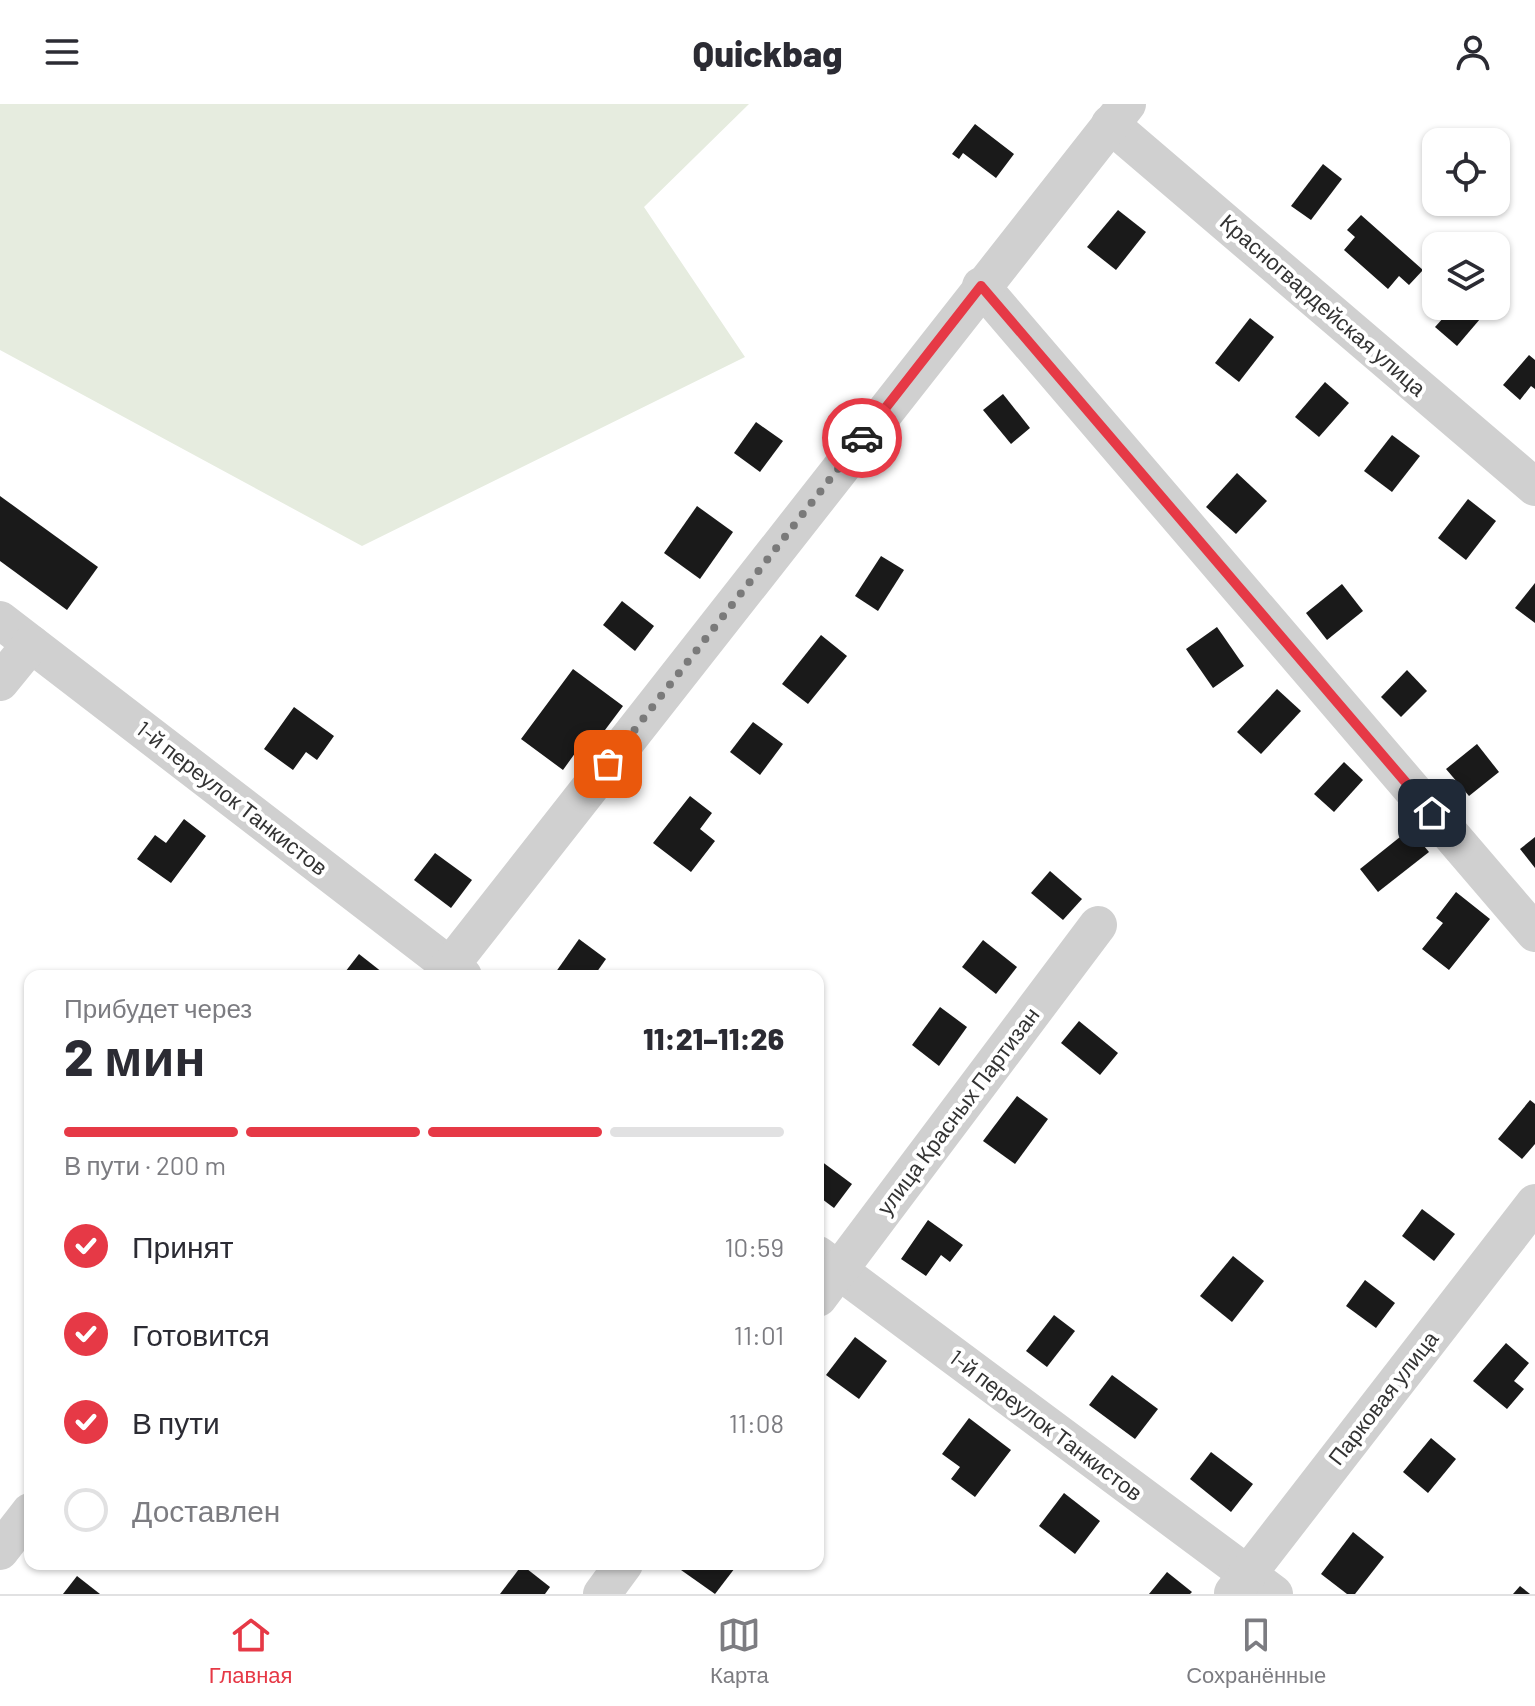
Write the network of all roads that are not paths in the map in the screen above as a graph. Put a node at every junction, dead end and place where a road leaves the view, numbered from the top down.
1 (1118, 114) edge
2 (981, 286) junction
3 (1535, 487) edge
4 (0, 620) edge
5 (31, 644) junction
6 (0, 682) edge
7 (1098, 925) dead end
8 (1535, 933) edge
9 (448, 970) edge
10 (454, 970) edge
11 (1535, 1203) edge
12 (825, 1275) edge
13 (24, 1520) edge
14 (0, 1551) edge
15 (620, 1570) edge
16 (1251, 1587) edge
17 (602, 1594) edge

1 - 2 street
1 - 3 street, Красногвардейская улица
2 - 8 street
2 - 10 street
4 - 5 street, 1-й переулок Танкистов
5 - 6 street
5 - 9 street, 1-й переулок Танкистов
7 - 12 street, улица Красных Партизан
11 - 16 street, Парковая улица
12 - 16 street, 1-й переулок Танкистов
13 - 14 street
15 - 17 street

